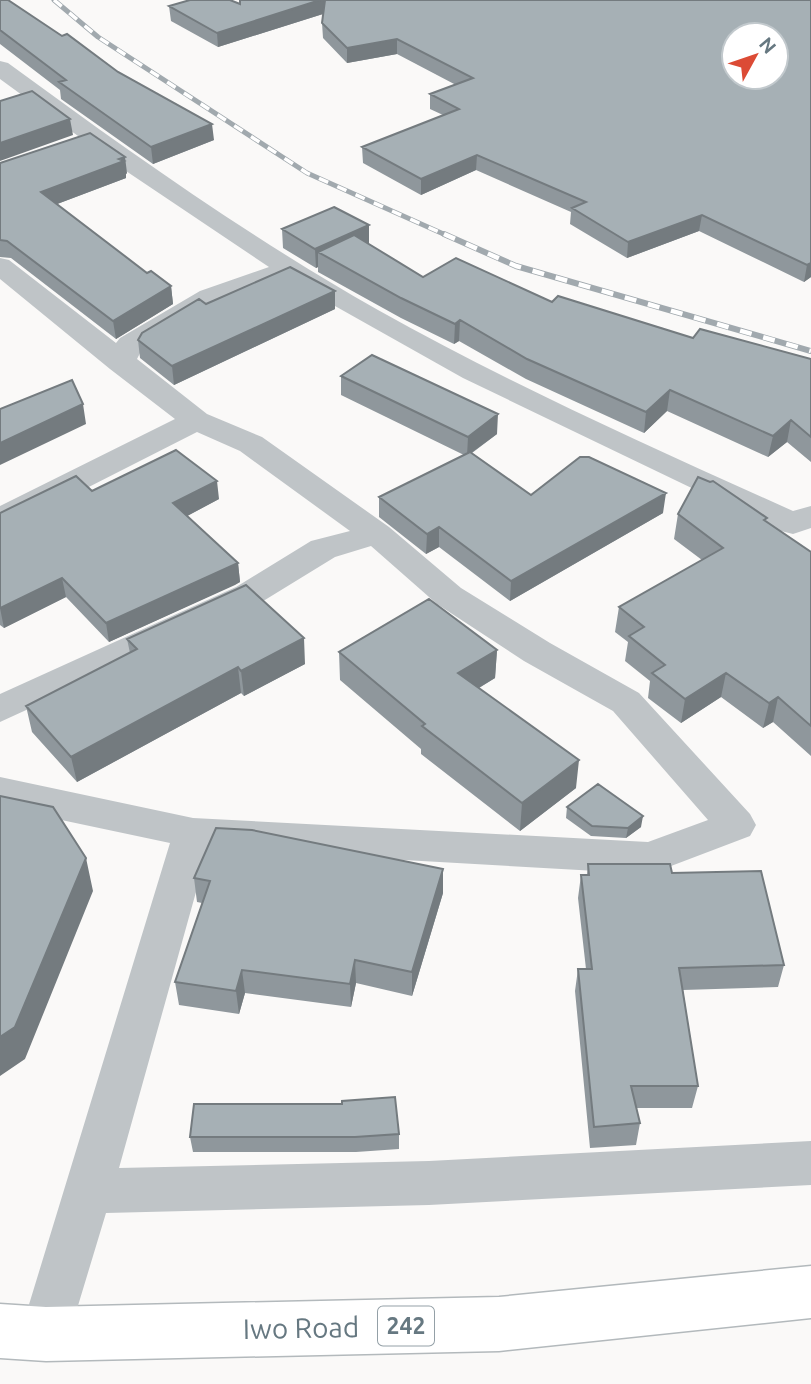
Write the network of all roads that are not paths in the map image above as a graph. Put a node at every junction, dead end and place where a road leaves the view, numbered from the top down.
1 (0, 68) edge
2 (38, 96) junction
3 (13, 104) edge
4 (97, 138) junction
5 (73, 146) edge
6 (0, 266) edge
7 (289, 269) junction
8 (120, 363) junction
9 (196, 420) junction
10 (0, 519) edge
11 (805, 526) edge
12 (377, 534) junction
13 (0, 709) edge
14 (0, 792) edge
15 (193, 833) junction
16 (811, 1163) edge
17 (89, 1191) junction
18 (811, 1293) edge
19 (23, 1333) edge

1 - 2 street
2 - 3 street
2 - 4 street
4 - 5 street
4 - 7 street
6 - 8 street
7 - 8 street
7 - 11 street
8 - 9 street
9 - 10 street
9 - 12 street
12 - 13 street
12 - 15 street
14 - 15 street
15 - 17 street
16 - 17 street
17 - 19 street
18 - 19 main road, Iwo Road / 242

